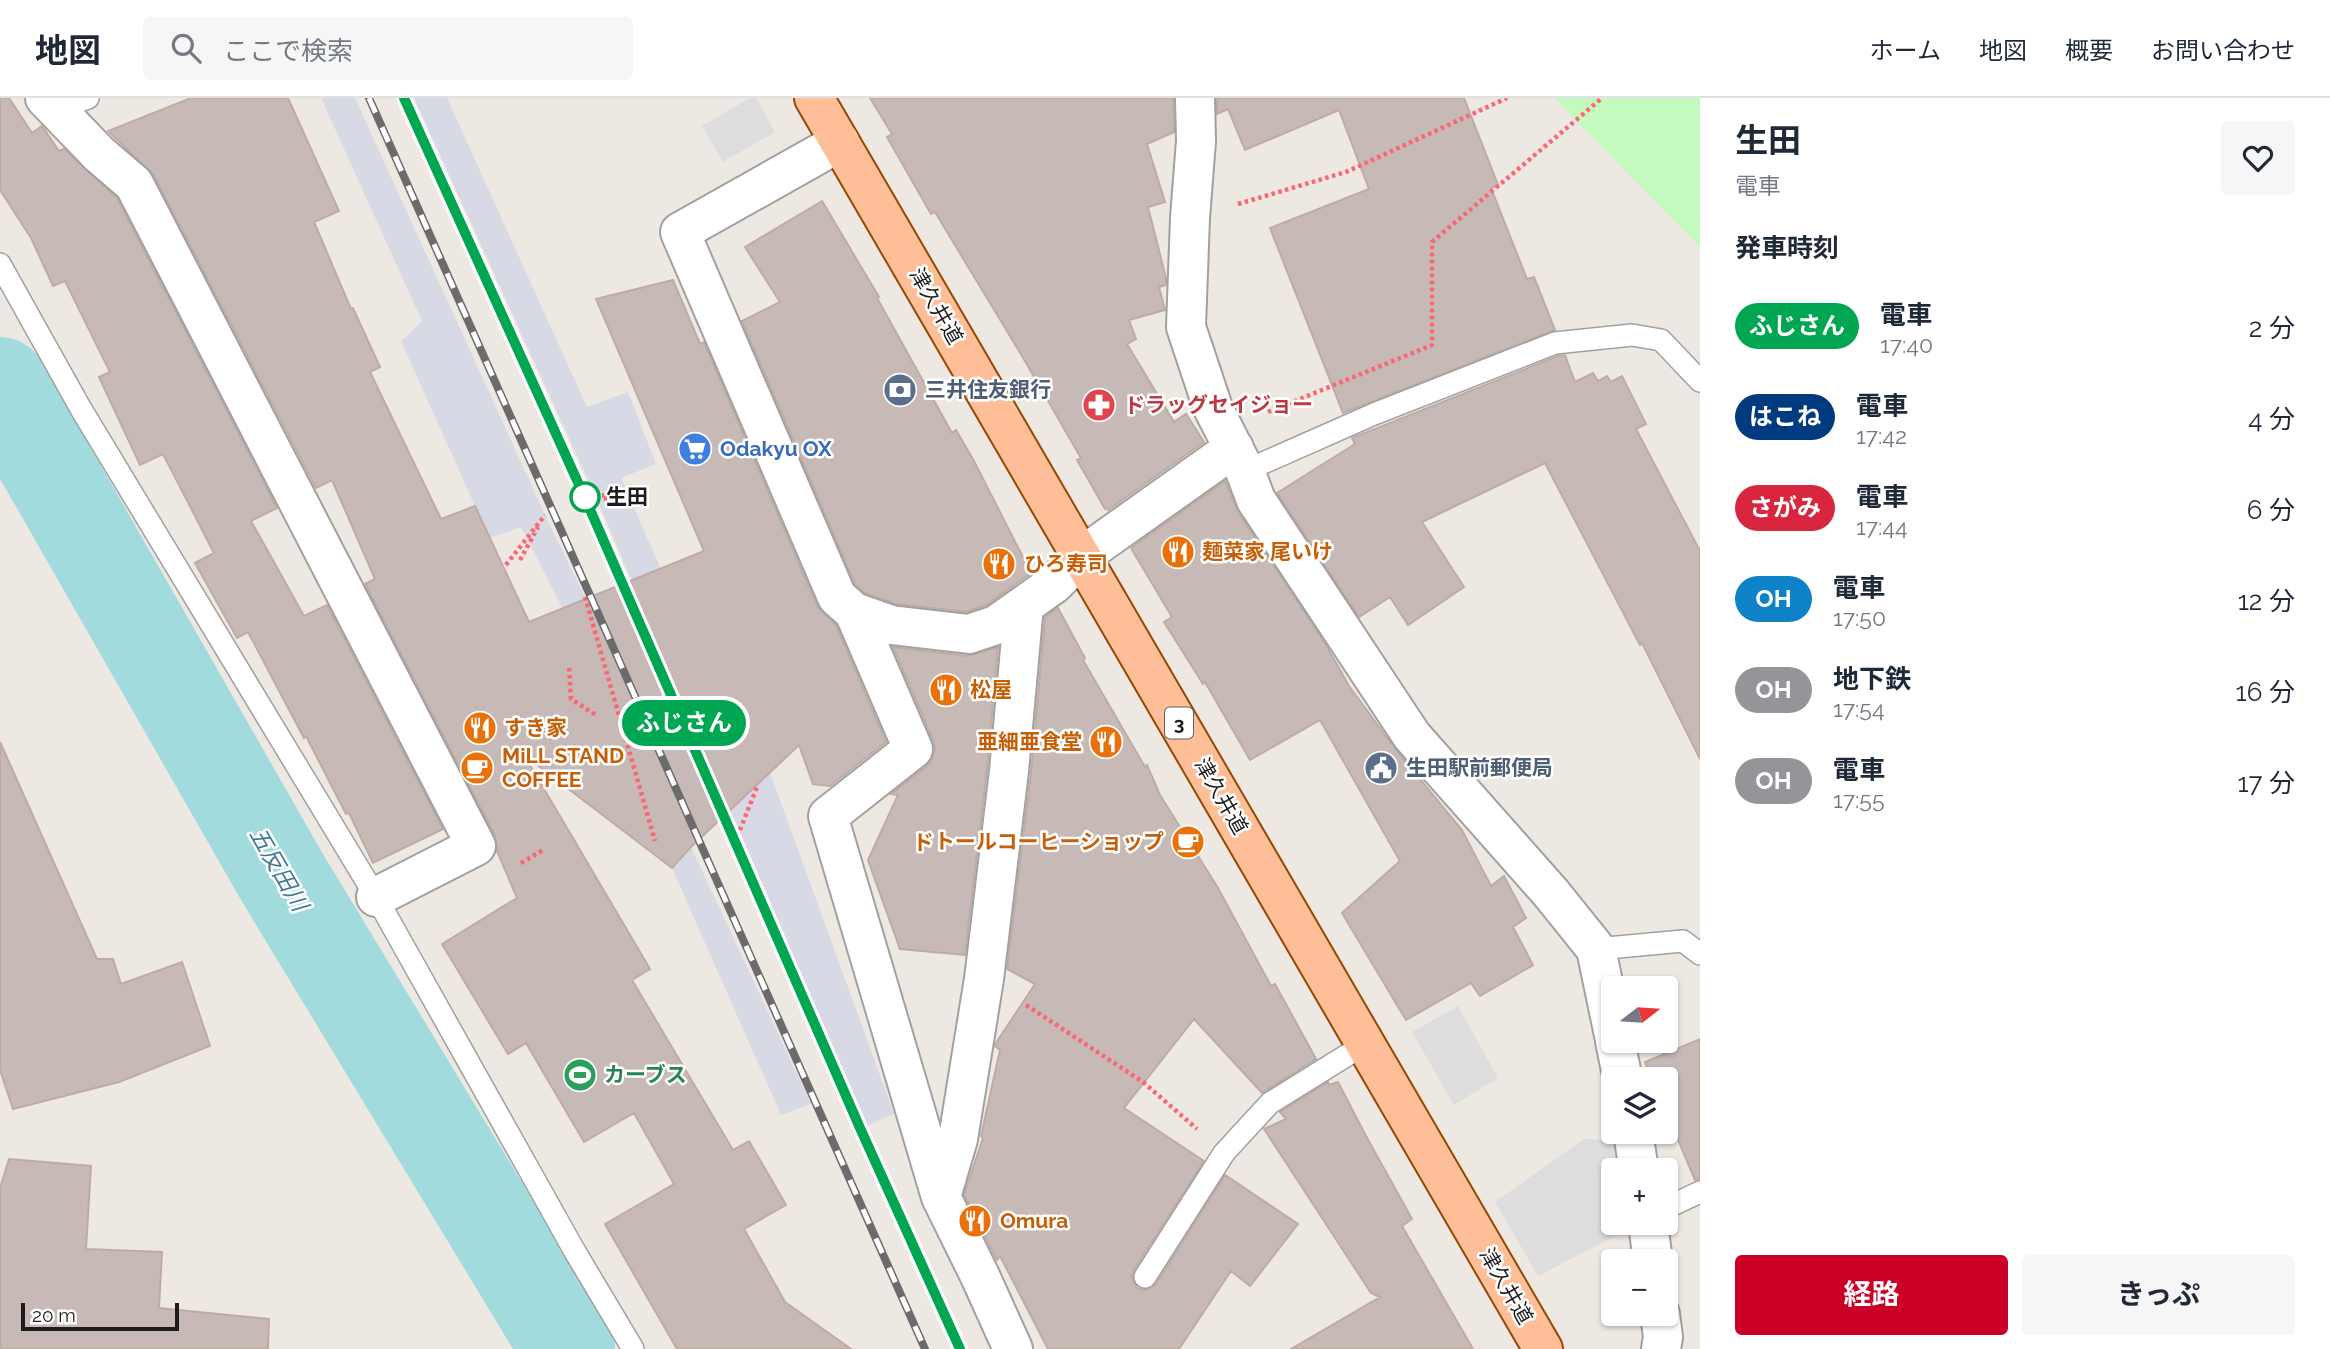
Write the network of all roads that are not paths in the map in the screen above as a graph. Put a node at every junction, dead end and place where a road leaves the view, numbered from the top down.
1 (814, 98) edge
2 (1195, 98) edge
3 (63, 102) edge
4 (840, 142) junction
5 (0, 264) edge
6 (1700, 380) edge
7 (1239, 460) junction
8 (1082, 556) junction
9 (1024, 605) junction
10 (854, 612) junction
11 (376, 897) junction
12 (1596, 949) junction
13 (1700, 954) edge
14 (1602, 976) edge
15 (1365, 1044) junction
16 (1700, 1192) edge
17 (941, 1197) junction
18 (1678, 1202) edge
19 (1145, 1278) dead end
20 (1662, 1326) edge
21 (633, 1349) edge
22 (1013, 1349) edge
23 (1543, 1349) edge
24 (1661, 1349) edge

1 - 4 main road, 津久井道 / 3
2 - 7 street
3 - 11 street
4 - 8 main road, 津久井道 / 3
4 - 10 street
5 - 11 lane
6 - 7 lane
7 - 8 street
7 - 12 street
8 - 9 street
8 - 15 main road, 津久井道 / 3
9 - 10 street
9 - 17 street
10 - 17 street
11 - 21 lane
12 - 13 lane
12 - 14 street
15 - 19 lane
15 - 23 main road, 津久井道 / 3
16 - 18 lane
17 - 22 street
20 - 24 street

